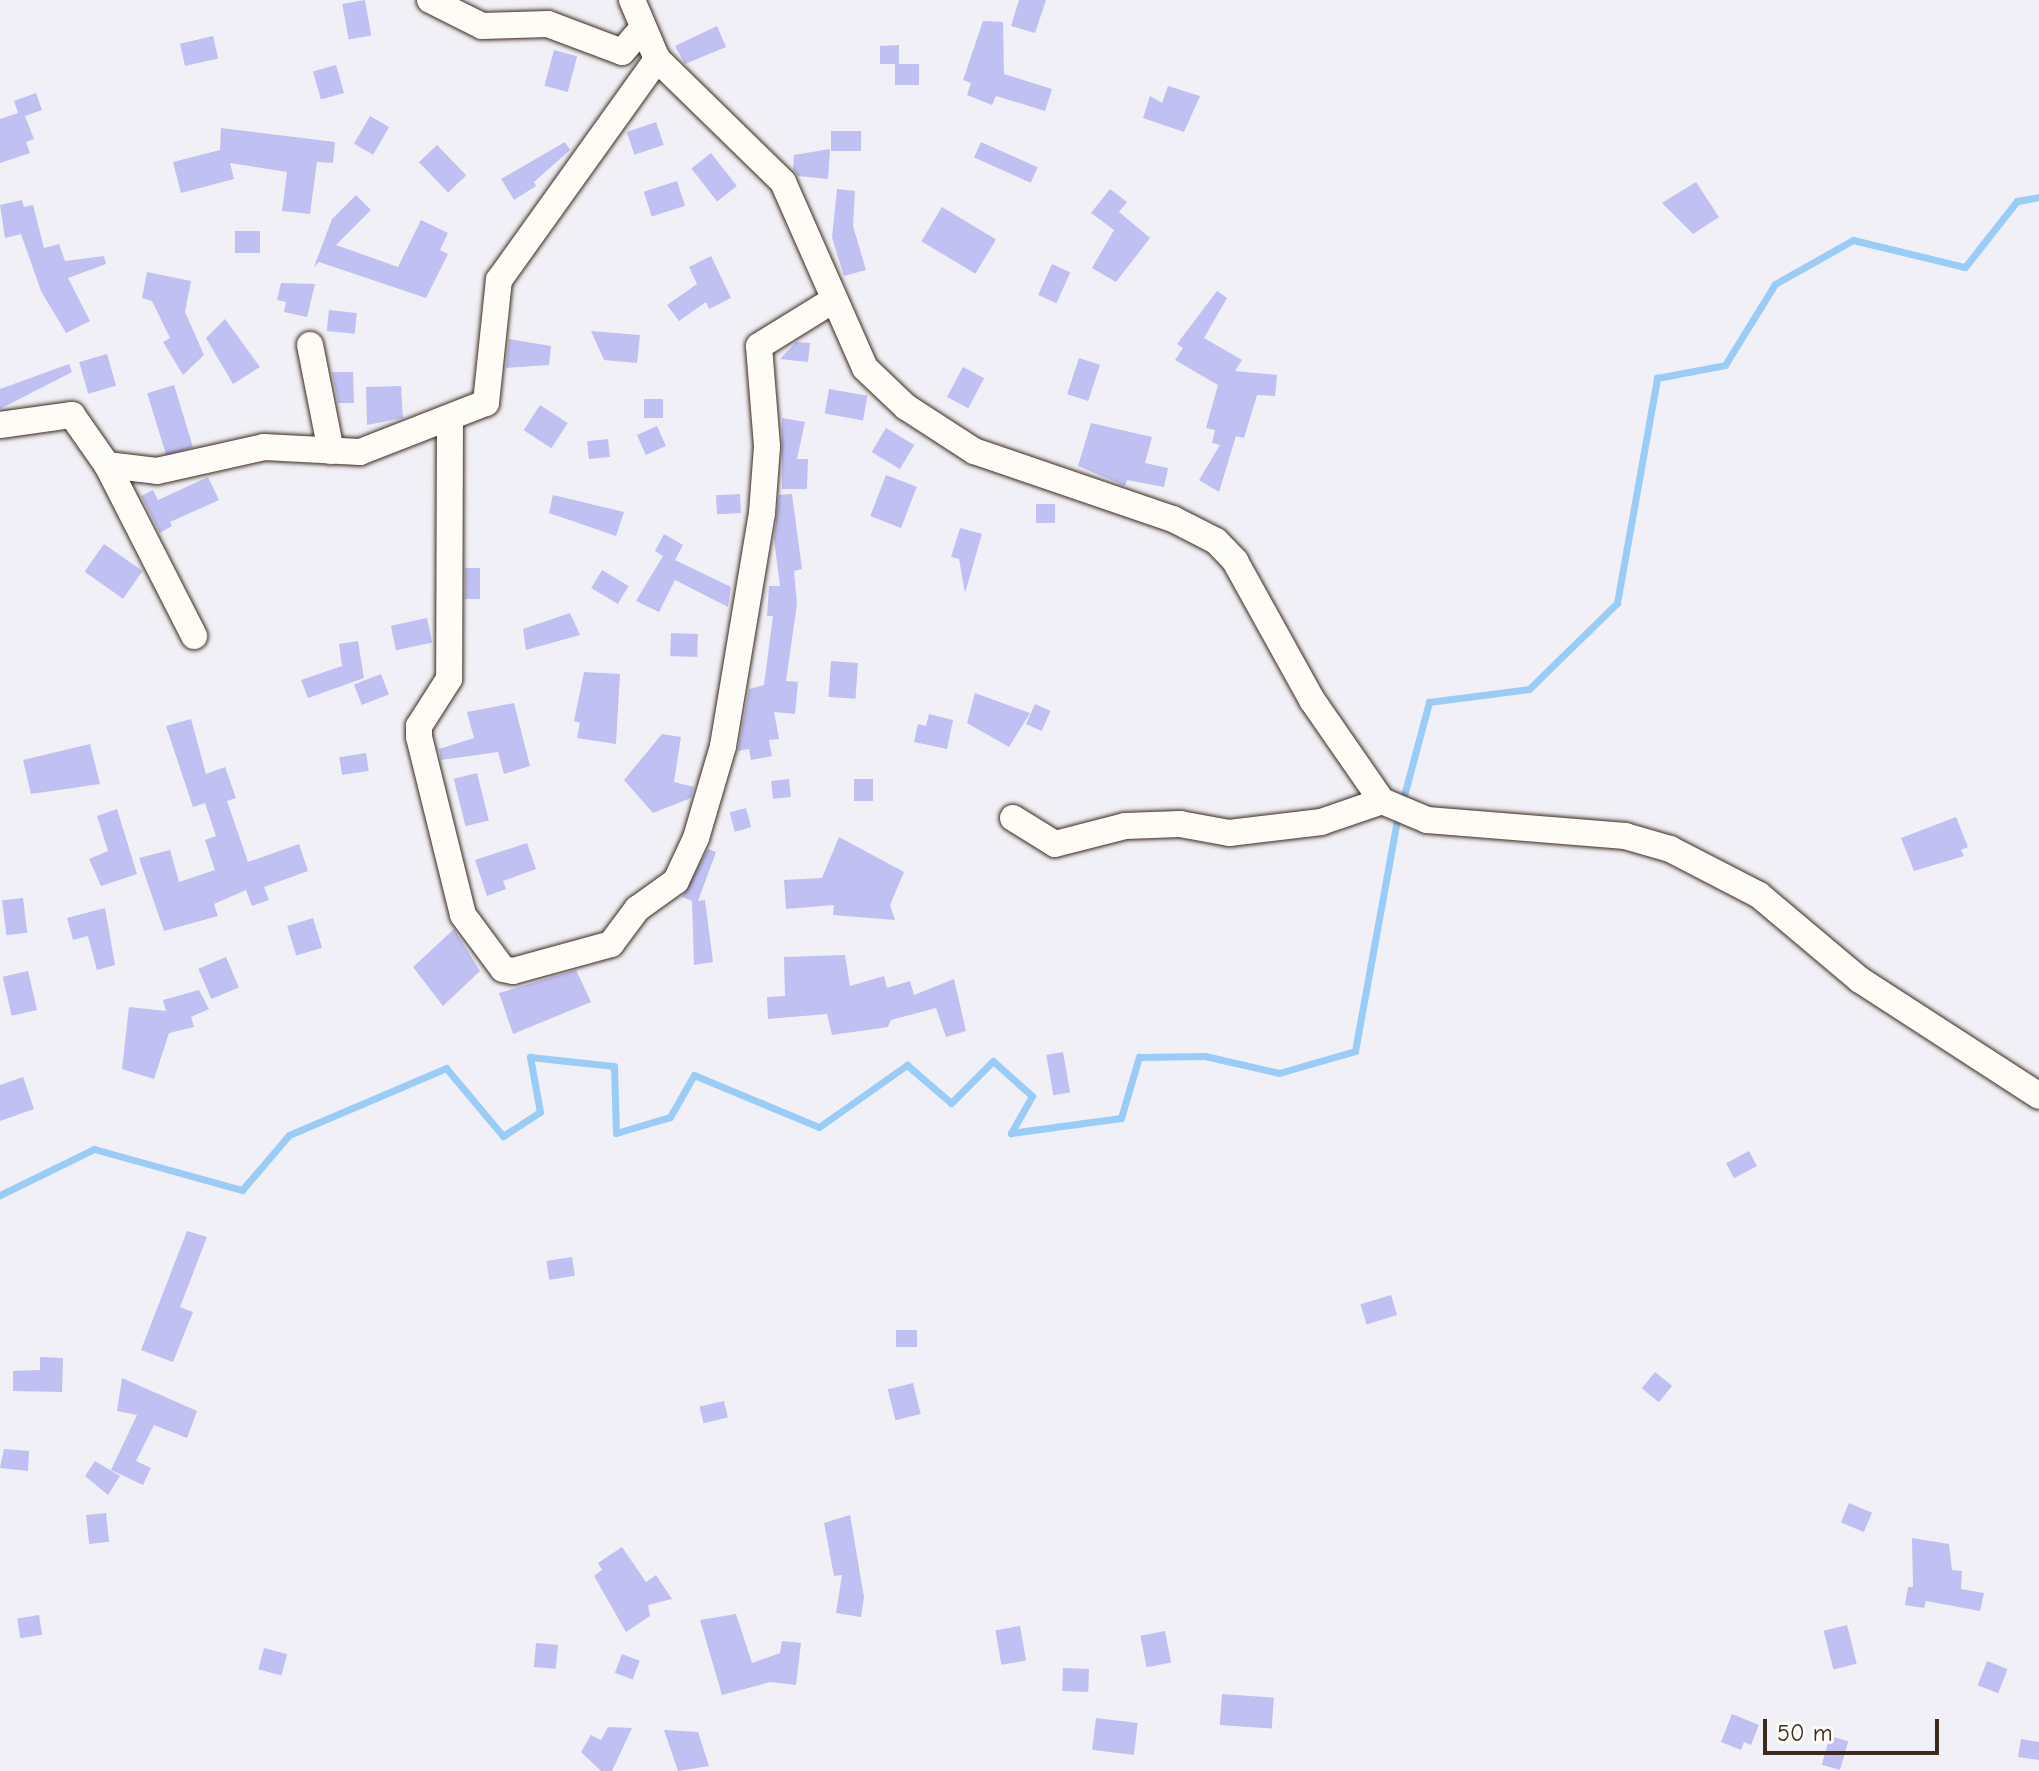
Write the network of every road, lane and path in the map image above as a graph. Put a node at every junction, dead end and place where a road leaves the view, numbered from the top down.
1 (430, 0) edge
2 (632, 0) edge
3 (643, 28) junction
4 (657, 59) junction
5 (832, 301) junction
6 (310, 345) dead end
7 (450, 420) junction
8 (0, 425) edge
9 (331, 451) junction
10 (107, 465) junction
11 (194, 636) dead end
12 (1382, 801) junction
13 (1013, 818) dead end
14 (2039, 1096) edge

1 - 3 street
2 - 3 street
3 - 4 street
4 - 5 street
4 - 7 street
5 - 7 street
5 - 12 street
6 - 9 street
7 - 9 street
8 - 10 street
9 - 10 street
10 - 11 street
12 - 13 street
12 - 14 street

